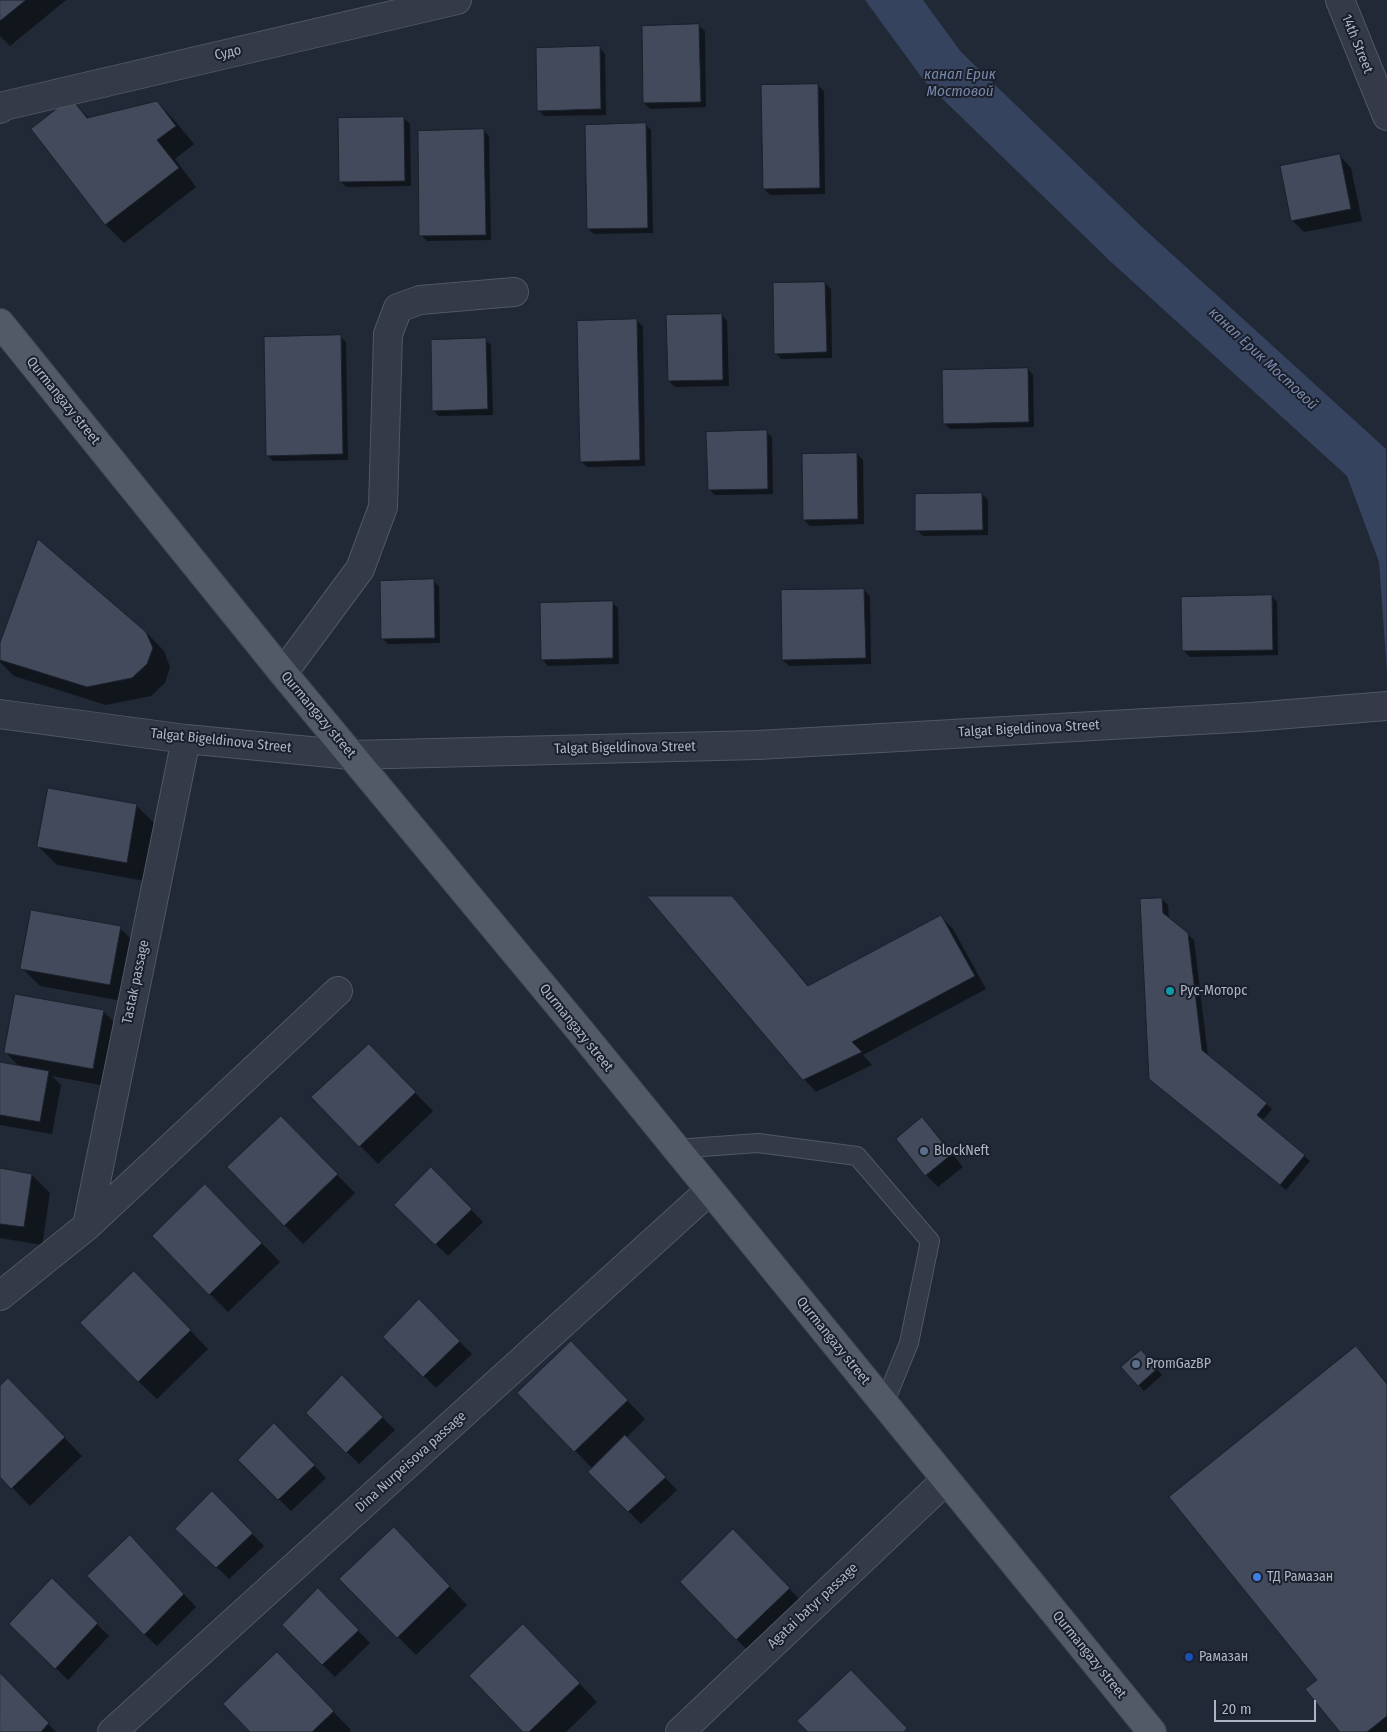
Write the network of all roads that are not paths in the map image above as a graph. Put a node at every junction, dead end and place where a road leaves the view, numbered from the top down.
1 (457, 0) edge
2 (1340, 0) edge
3 (0, 109) edge
4 (1387, 116) edge
5 (514, 292) dead end
6 (0, 324) edge
7 (284, 673) junction
8 (1387, 706) edge
9 (0, 714) edge
10 (186, 739) junction
11 (351, 755) junction
12 (338, 991) dead end
13 (674, 1149) junction
14 (710, 1191) junction
15 (86, 1226) junction
16 (0, 1296) edge
17 (884, 1404) junction
18 (946, 1480) junction
19 (112, 1732) edge
20 (680, 1732) edge
21 (1152, 1732) edge

1 - 3 street, Судо
2 - 4 street, 14th Street
5 - 7 street
6 - 7 main road, Qurmangazy street
7 - 11 main road, Qurmangazy street
8 - 11 street, Talgat Bigeldinova Street
9 - 10 street, Talgat Bigeldinova Street
10 - 11 street, Talgat Bigeldinova Street
10 - 15 street, Tastak passage
11 - 13 main road, Qurmangazy street
12 - 15 street
13 - 14 main road, Qurmangazy street
13 - 17 lane
14 - 17 main road, Qurmangazy street
14 - 19 street, Dina Nurpeisova passage
15 - 16 street
17 - 18 main road, Qurmangazy street
18 - 20 street, Agatai batyr passage
18 - 21 main road, Qurmangazy street

